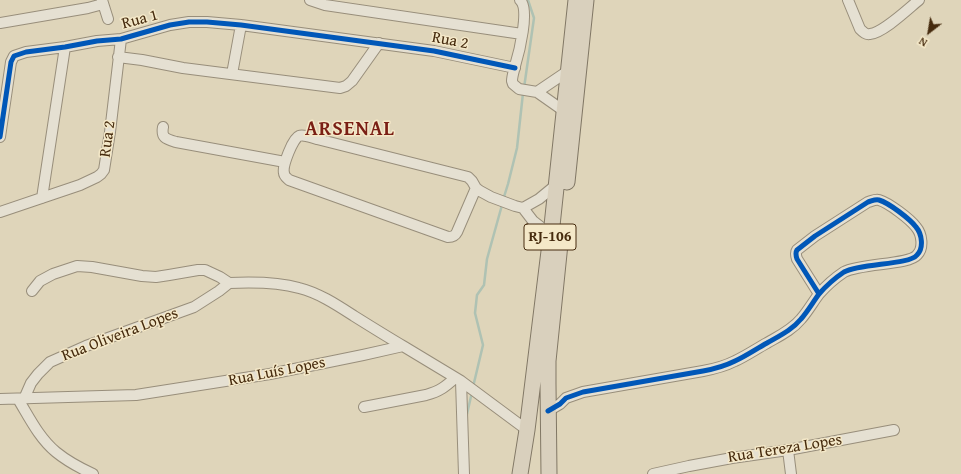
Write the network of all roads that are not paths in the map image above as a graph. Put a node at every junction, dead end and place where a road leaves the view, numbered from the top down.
1 (310, 0) edge
2 (520, 0) edge
3 (576, 0) edge
4 (586, 0) edge
5 (848, 0) edge
6 (919, 0) edge
7 (102, 2) edge
8 (73, 5) edge
9 (108, 19) dead end
10 (0, 22) edge
11 (241, 26) junction
12 (522, 34) junction
13 (121, 39) junction
14 (379, 43) junction
15 (65, 47) junction
16 (118, 57) junction
17 (515, 68) junction
18 (568, 71) junction
19 (232, 74) junction
20 (528, 90) junction
21 (564, 111) junction
22 (163, 127) dead end
23 (0, 137) edge
24 (285, 162) junction
25 (556, 185) junction
26 (476, 188) junction
27 (42, 198) junction
28 (522, 208) junction
29 (0, 212) edge
30 (550, 236) junction
31 (229, 283) junction
32 (32, 290) dead end
33 (819, 294) junction
34 (403, 346) junction
35 (462, 382) junction
36 (0, 399) edge
37 (21, 399) junction
38 (364, 407) dead end
39 (548, 411) junction
40 (527, 430) junction
41 (894, 430) dead end
42 (788, 450) junction
43 (93, 474) edge
44 (464, 474) edge
45 (520, 474) edge
46 (549, 474) edge
47 (653, 474) edge
48 (791, 474) edge

1 - 12 street
2 - 12 street
3 - 18 highway, RJ-106
4 - 39 highway, RJ-106
5 - 6 street
7 - 8 street
7 - 9 street
8 - 10 street
11 - 13 street, Rua 1
11 - 14 street, Rua 1
11 - 19 street
12 - 17 street
13 - 15 street, Rua 1
13 - 16 street, Rua 2
14 - 17 street, Rua 2
14 - 19 street
15 - 23 street, Rua 1
15 - 27 street
16 - 19 street, Rua 1
16 - 27 street, Rua 2
17 - 20 street
18 - 20 street
18 - 21 highway, RJ-106
20 - 21 street
21 - 25 highway, RJ-106
22 - 24 street
24 - 26 street
24 - 26 street
25 - 28 street
25 - 30 highway, RJ-106
26 - 28 street
27 - 29 street
28 - 30 street
30 - 40 highway, RJ-106
31 - 32 street
31 - 34 street
31 - 37 street, Rua Oliveira Lopes
33 - 33 street
33 - 39 street
34 - 35 street
34 - 37 street, Rua Luís Lopes
35 - 38 street
35 - 40 street
35 - 44 street
36 - 37 street, Rua Luís Lopes
37 - 43 street
39 - 46 highway, RJ-106
40 - 45 highway, RJ-106
41 - 42 street, Rua Tereza Lopes
42 - 47 street, Rua Tereza Lopes
42 - 48 street

